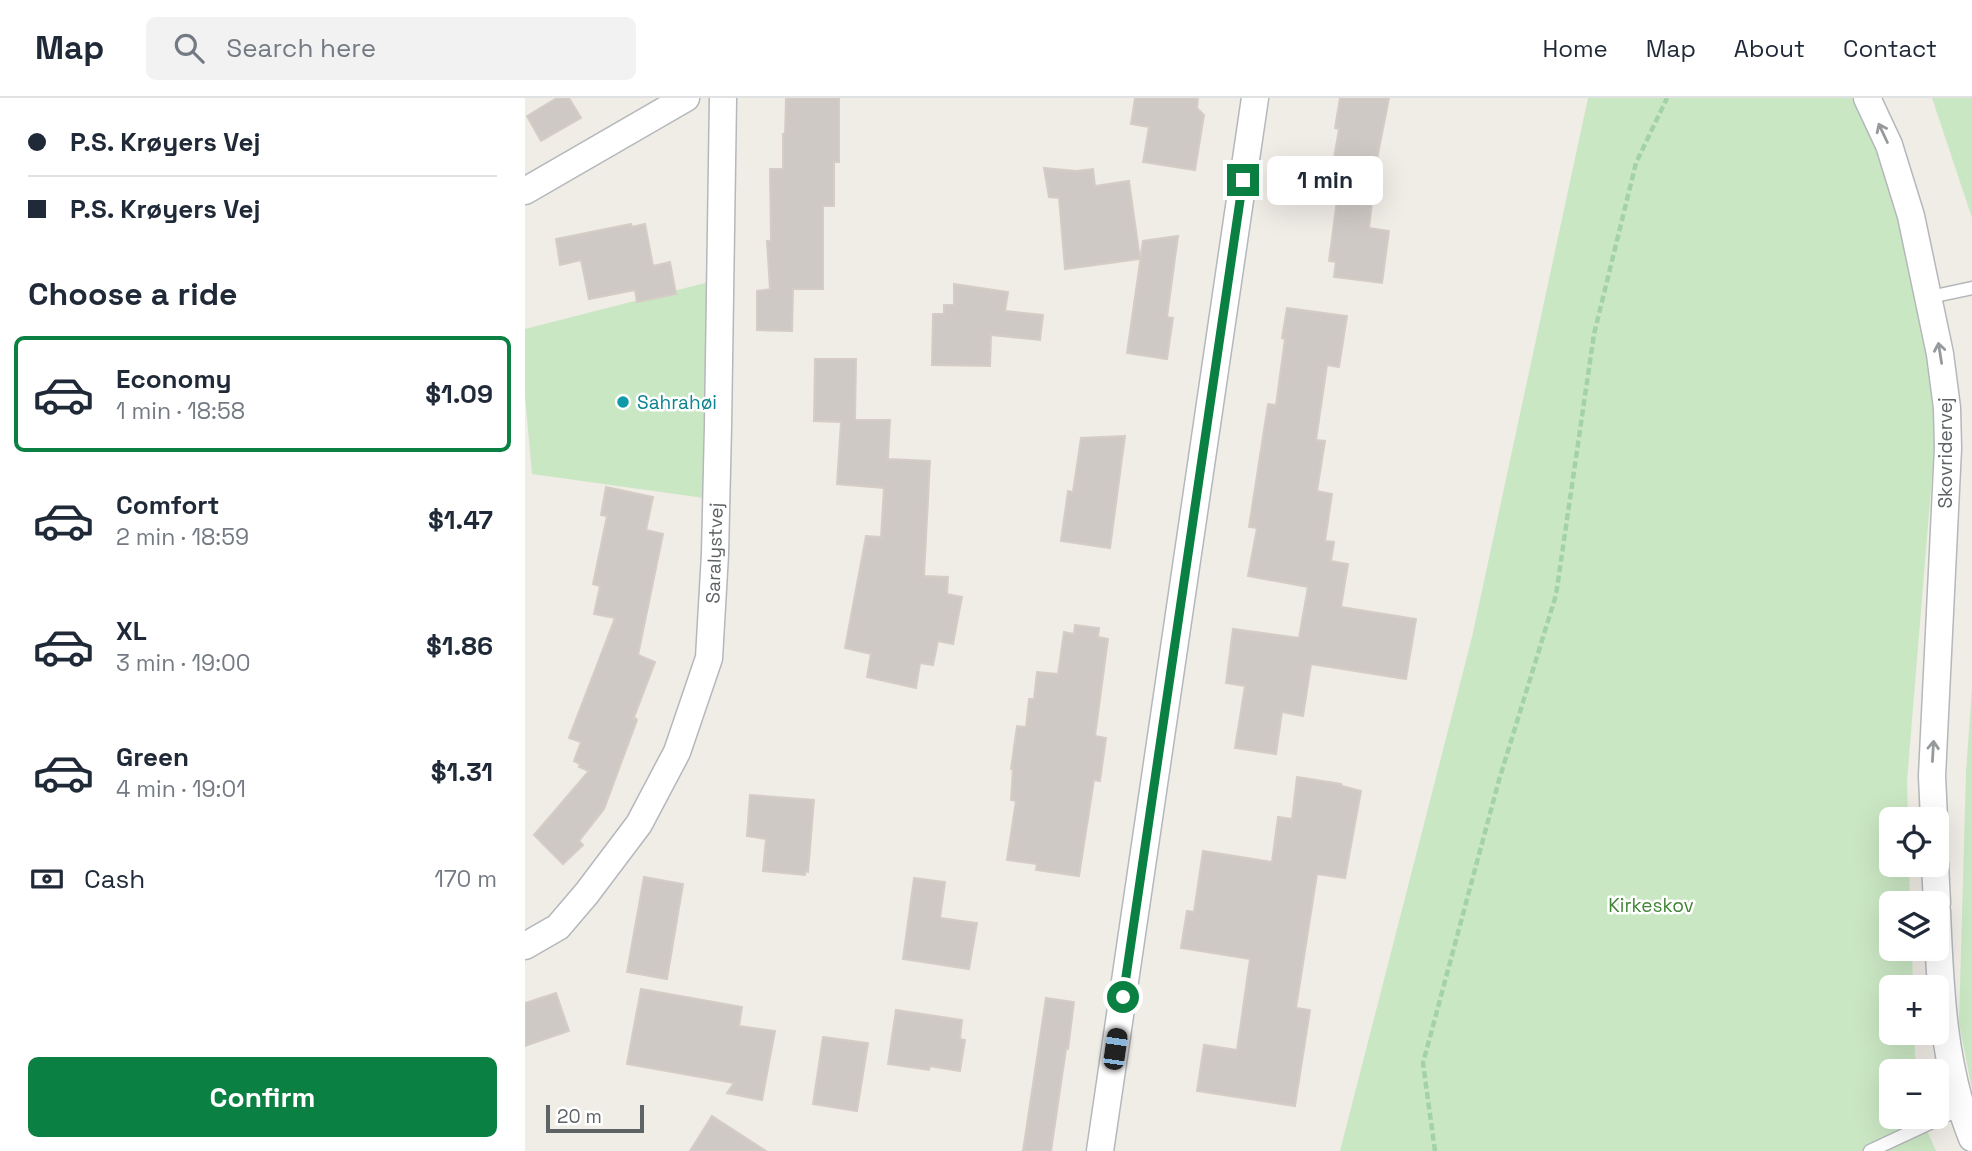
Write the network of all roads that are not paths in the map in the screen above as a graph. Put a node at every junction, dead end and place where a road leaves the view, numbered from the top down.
1 (686, 98) edge
2 (723, 98) edge
3 (1255, 98) edge
4 (1867, 98) edge
5 (525, 191) edge
6 (1972, 288) edge
7 (1930, 297) junction
8 (1933, 807) edge
9 (525, 946) edge
10 (1939, 961) edge
11 (1960, 1109) junction
12 (1972, 1138) edge
13 (1100, 1151) edge
14 (1870, 1151) edge

1 - 5 street
2 - 9 street, Saralystvej
3 - 13 street
7 -> 4 street, Skovridervej
6 - 7 lane
8 -> 7 street, Skovridervej
10 - 11 street
11 - 12 street
11 - 14 lane

